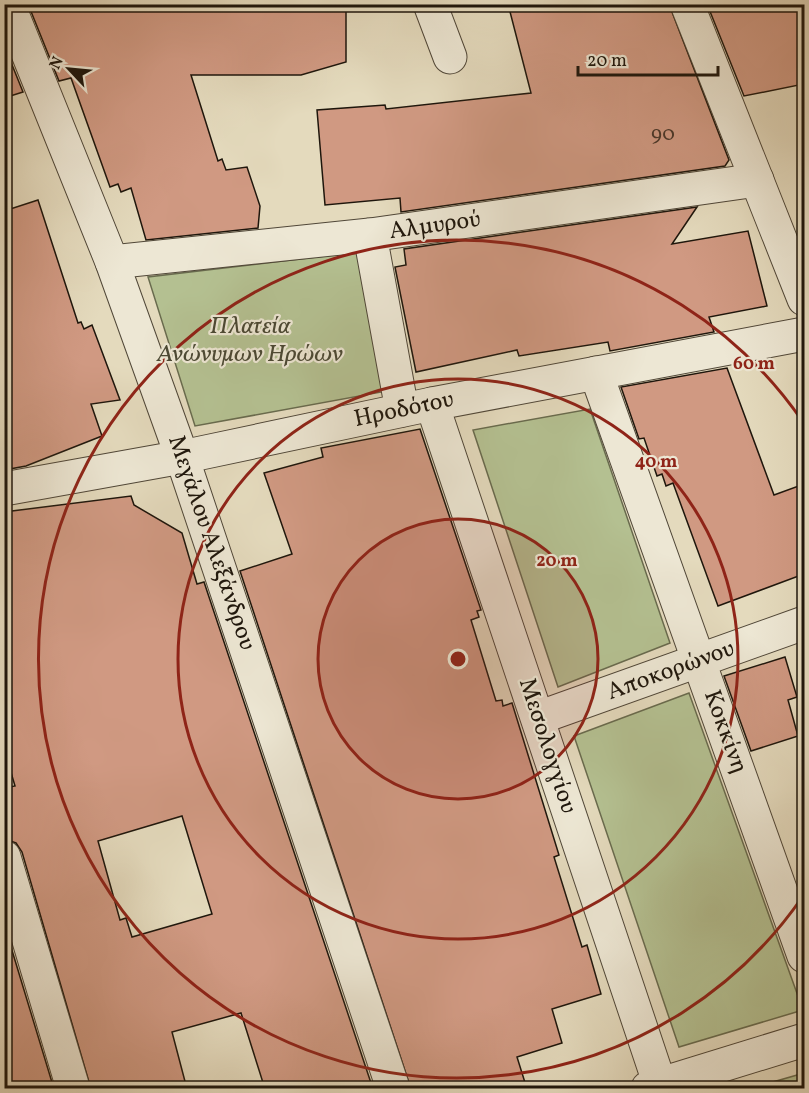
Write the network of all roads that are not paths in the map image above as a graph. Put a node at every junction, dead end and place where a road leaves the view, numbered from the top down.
1 (8, 4) edge
2 (430, 4) edge
3 (687, 4) edge
4 (450, 57) dead end
5 (757, 180) junction
6 (370, 235) junction
7 (112, 262) junction
8 (804, 299) edge
9 (804, 334) edge
10 (596, 373) junction
11 (417, 407) junction
12 (182, 457) junction
13 (4, 489) edge
14 (804, 622) edge
15 (699, 661) junction
16 (538, 718) junction
17 (4, 857) edge
18 (804, 956) edge
19 (804, 1040) edge
20 (656, 1087) edge
21 (73, 1089) edge
22 (393, 1089) edge

1 - 7 street, Μεγάλου Αλεξάνδρου
2 - 4 street
3 - 5 street
5 - 6 street, Αλμυρού
5 - 8 street
6 - 7 street, Αλμυρού
6 - 11 street, Μεσολογγίου
7 - 12 street, Μεγάλου Αλεξάνδρου
9 - 10 street, Ηροδότου
10 - 11 street, Ηροδότου
10 - 15 street, Κοκκίνη
11 - 12 street, Ηροδότου
11 - 16 street, Μεσολογγίου
12 - 13 street, Ηροδότου
12 - 22 street, Μεγάλου Αλεξάνδρου
14 - 15 street, Αποκορώνου
15 - 16 street, Αποκορώνου
15 - 18 street, Κοκκίνη
16 - 20 street, Μεσολογγίου
17 - 21 street
19 - 20 street

